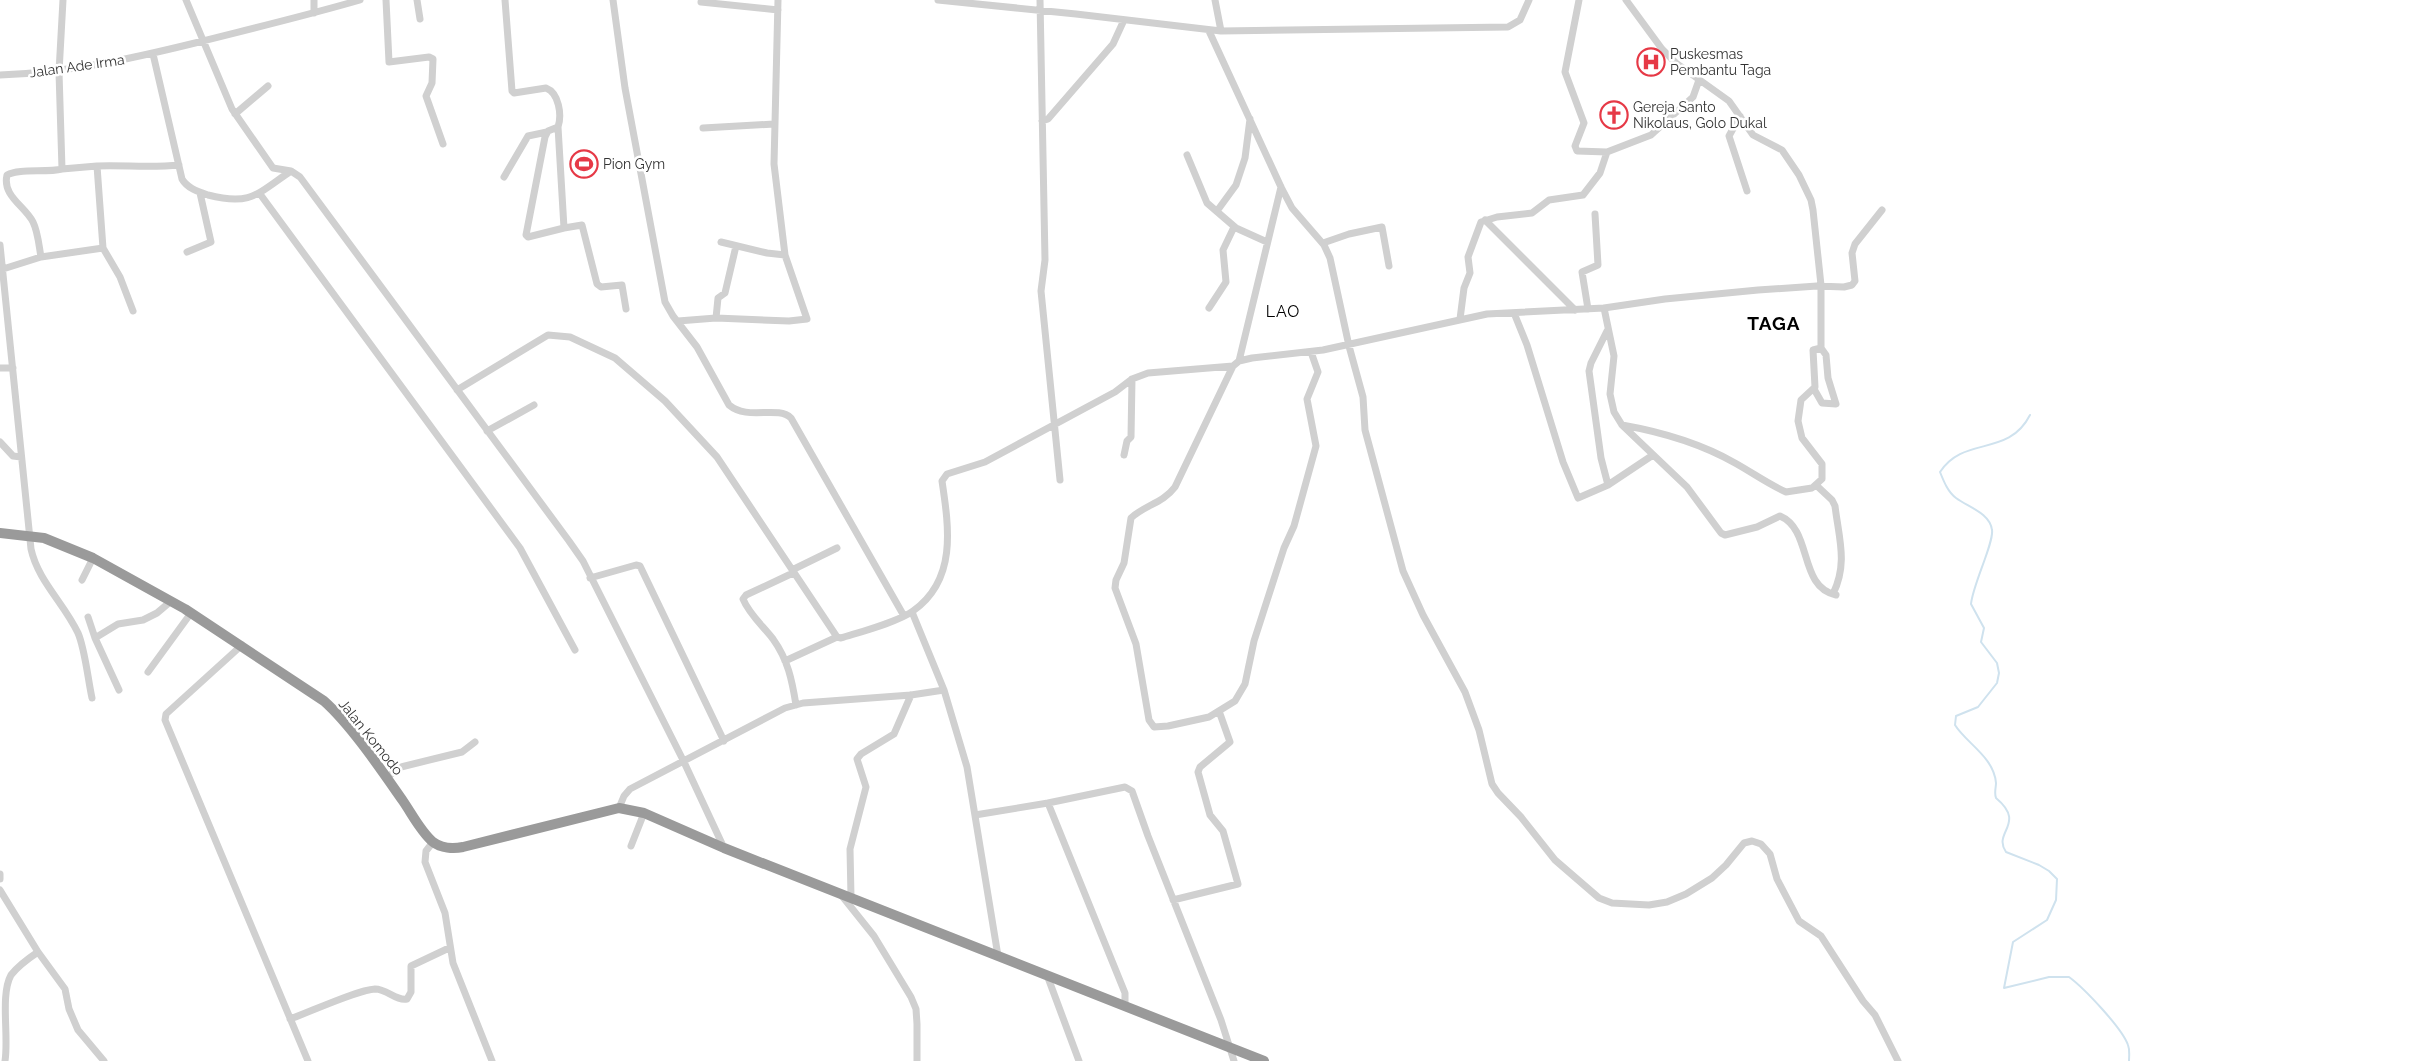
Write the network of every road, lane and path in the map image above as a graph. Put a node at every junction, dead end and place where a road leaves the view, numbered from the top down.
1 (64, 0) edge
2 (186, 0) edge
3 (314, 0) edge
4 (360, 0) edge
5 (386, 0) edge
6 (417, 0) edge
7 (505, 0) edge
8 (613, 0) edge
9 (778, 0) edge
10 (938, 0) edge
11 (1040, 0) edge
12 (1215, 0) edge
13 (1529, 0) edge
14 (1579, 0) edge
15 (1626, 0) edge
16 (701, 2) dead end
17 (778, 10) junction
18 (1040, 10) junction
19 (314, 13) junction
20 (420, 20) dead end
21 (1124, 20) junction
22 (1209, 31) junction
23 (1221, 31) junction
24 (202, 41) junction
25 (153, 54) junction
26 (59, 72) junction
27 (0, 75) edge
28 (1699, 80) junction
29 (268, 86) dead end
30 (235, 114) junction
31 (1740, 116) junction
32 (1250, 118) junction
33 (1042, 120) junction
34 (774, 124) junction
35 (558, 127) junction
36 (703, 128) dead end
37 (547, 132) junction
38 (443, 144) dead end
39 (1607, 152) junction
40 (1187, 155) dead end
41 (179, 165) junction
42 (97, 166) junction
43 (62, 170) junction
44 (291, 171) junction
45 (504, 177) dead end
46 (1281, 187) junction
47 (1747, 191) dead end
48 (200, 193) junction
49 (260, 194) junction
50 (1882, 210) dead end
51 (1217, 211) junction
52 (1594, 214) dead end
53 (1486, 220) junction
54 (1234, 227) junction
55 (564, 228) junction
56 (721, 242) dead end
57 (1267, 242) junction
58 (1323, 243) junction
59 (0, 245) edge
60 (736, 246) junction
61 (103, 248) junction
62 (187, 252) dead end
63 (785, 255) junction
64 (41, 257) junction
65 (1389, 266) dead end
66 (3, 269) junction
67 (1820, 286) junction
68 (1209, 308) dead end
69 (1604, 308) junction
70 (626, 309) dead end
71 (1588, 309) junction
72 (1575, 310) junction
73 (133, 311) dead end
74 (1514, 313) junction
75 (716, 318) junction
76 (1460, 319) junction
77 (681, 320) junction
78 (1607, 331) junction
79 (1348, 346) junction
80 (1821, 348) junction
81 (1311, 352) junction
82 (1239, 361) junction
83 (1233, 366) junction
84 (0, 368) edge
85 (13, 368) junction
86 (1132, 379) junction
87 (1814, 389) junction
88 (457, 390) junction
89 (534, 405) dead end
90 (1054, 424) junction
91 (1622, 425) junction
92 (487, 431) junction
93 (0, 442) edge
94 (1124, 455) dead end
95 (1653, 455) junction
96 (21, 458) junction
97 (1060, 480) dead end
98 (1608, 485) junction
99 (1816, 485) junction
100 (0, 533) edge
101 (31, 536) junction
102 (837, 548) dead end
103 (93, 558) junction
104 (793, 571) junction
105 (590, 578) junction
106 (82, 580) dead end
107 (170, 602) junction
108 (912, 612) junction
109 (191, 613) junction
110 (904, 616) junction
111 (88, 617) dead end
112 (837, 637) junction
113 (95, 638) junction
114 (242, 645) junction
115 (575, 650) dead end
116 (785, 662) junction
117 (148, 672) dead end
118 (119, 690) dead end
119 (944, 690) junction
120 (911, 695) junction
121 (92, 698) dead end
122 (796, 705) junction
123 (1219, 711) junction
124 (475, 742) dead end
125 (724, 742) junction
126 (684, 762) junction
127 (386, 778) junction
128 (1048, 803) junction
129 (619, 808) junction
130 (644, 813) junction
131 (975, 815) junction
132 (433, 842) junction
133 (631, 846) dead end
134 (724, 848) junction
135 (0, 874) edge
136 (0, 879) edge
137 (0, 890) edge
138 (840, 893) junction
139 (851, 897) junction
140 (1173, 900) junction
141 (449, 948) junction
142 (38, 952) junction
143 (998, 956) junction
144 (1046, 974) junction
145 (1125, 1007) junction
146 (290, 1019) junction
147 (1230, 1049) junction
148 (5, 1061) edge
149 (104, 1061) edge
150 (308, 1061) edge
151 (492, 1061) edge
152 (917, 1061) edge
153 (1079, 1061) edge
154 (1234, 1061) edge
155 (1264, 1061) edge
156 (1898, 1061) edge

1 - 26 street
2 - 24 street
3 - 19 street
4 - 19 street, Jalan Ade Irma
5 - 38 street
6 - 20 street
7 - 35 street
8 - 77 street
9 - 17 street
10 - 18 street
11 - 18 street
12 - 23 street
13 - 23 street
14 - 39 street
15 - 28 street
16 - 17 street
17 - 34 street
18 - 21 street
18 - 33 street
19 - 24 street, Jalan Ade Irma
21 - 22 street
21 - 33 street
22 - 23 street
22 - 32 street
24 - 25 street, Jalan Ade Irma
24 - 30 street
25 - 26 street, Jalan Ade Irma
25 - 41 street
26 - 27 street, Jalan Ade Irma
26 - 43 street
28 - 31 street
28 - 39 street
29 - 30 street
30 - 44 street
31 - 47 street
31 - 67 street
32 - 46 street
32 - 51 street
33 - 90 street
34 - 36 street
34 - 63 street
35 - 37 street
35 - 55 street
37 - 45 street
37 - 55 street
39 - 53 street
40 - 51 street
41 - 42 street
41 - 48 street
42 - 43 street
42 - 61 street
43 - 64 street
44 - 49 street
44 - 88 street
46 - 57 street
46 - 58 street
48 - 49 street
48 - 62 street
49 - 115 street
50 - 67 street
51 - 54 street
52 - 71 street
53 - 72 street
53 - 76 street
54 - 57 street
54 - 68 street
55 - 70 street
56 - 60 street
57 - 82 street
58 - 65 street
58 - 79 street
59 - 66 street
60 - 63 street
60 - 75 street
61 - 64 street
61 - 73 street
63 - 75 street
64 - 66 street
66 - 85 street
67 - 69 street
67 - 80 street
69 - 71 street
69 - 78 street
71 - 72 street
72 - 74 street
74 - 76 street
74 - 98 street
75 - 77 street
76 - 79 street
77 - 110 street
78 - 91 street
78 - 98 street
79 - 81 street
79 - 156 street
80 - 87 street
80 - 87 street
81 - 82 street
81 - 123 street
82 - 83 street
83 - 86 street
83 - 123 street
84 - 85 street
85 - 96 street
86 - 90 street
86 - 94 street
87 - 99 street
88 - 92 street
88 - 104 street
89 - 92 street
90 - 97 street
90 - 108 street
91 - 95 street
91 - 99 street
92 - 105 street
93 - 96 street
95 - 98 street
95 - 99 street
96 - 101 street
100 - 101 highway, Jalan Komodo
101 - 103 highway, Jalan Komodo
101 - 121 street
102 - 104 street
103 - 106 street
103 - 107 highway, Jalan Komodo
104 - 112 street
104 - 116 street
105 - 125 street
105 - 126 street
107 - 109 highway, Jalan Komodo
107 - 113 street
108 - 110 street
108 - 119 street
109 - 114 highway, Jalan Komodo
109 - 117 street
110 - 112 street
111 - 113 street
112 - 116 street
113 - 118 street
114 - 127 highway, Jalan Komodo
114 - 146 street
116 - 122 street
119 - 120 street
119 - 131 street
120 - 122 street
120 - 139 street
122 - 125 street
123 - 140 street
124 - 127 street
125 - 126 street
126 - 129 street
126 - 134 street
127 - 132 highway, Jalan Komodo
128 - 131 street
128 - 140 street
128 - 145 street
129 - 130 highway
129 - 132 highway
130 - 133 street
130 - 134 highway
131 - 143 street
132 - 141 street
134 - 138 highway
135 - 136 street
137 - 142 street
138 - 139 highway
138 - 152 street
139 - 143 highway
140 - 147 street
141 - 146 street
141 - 151 street
142 - 148 street
142 - 149 street
143 - 144 highway
144 - 145 highway
144 - 153 street
145 - 147 highway
146 - 150 street
147 - 154 street
147 - 155 highway

